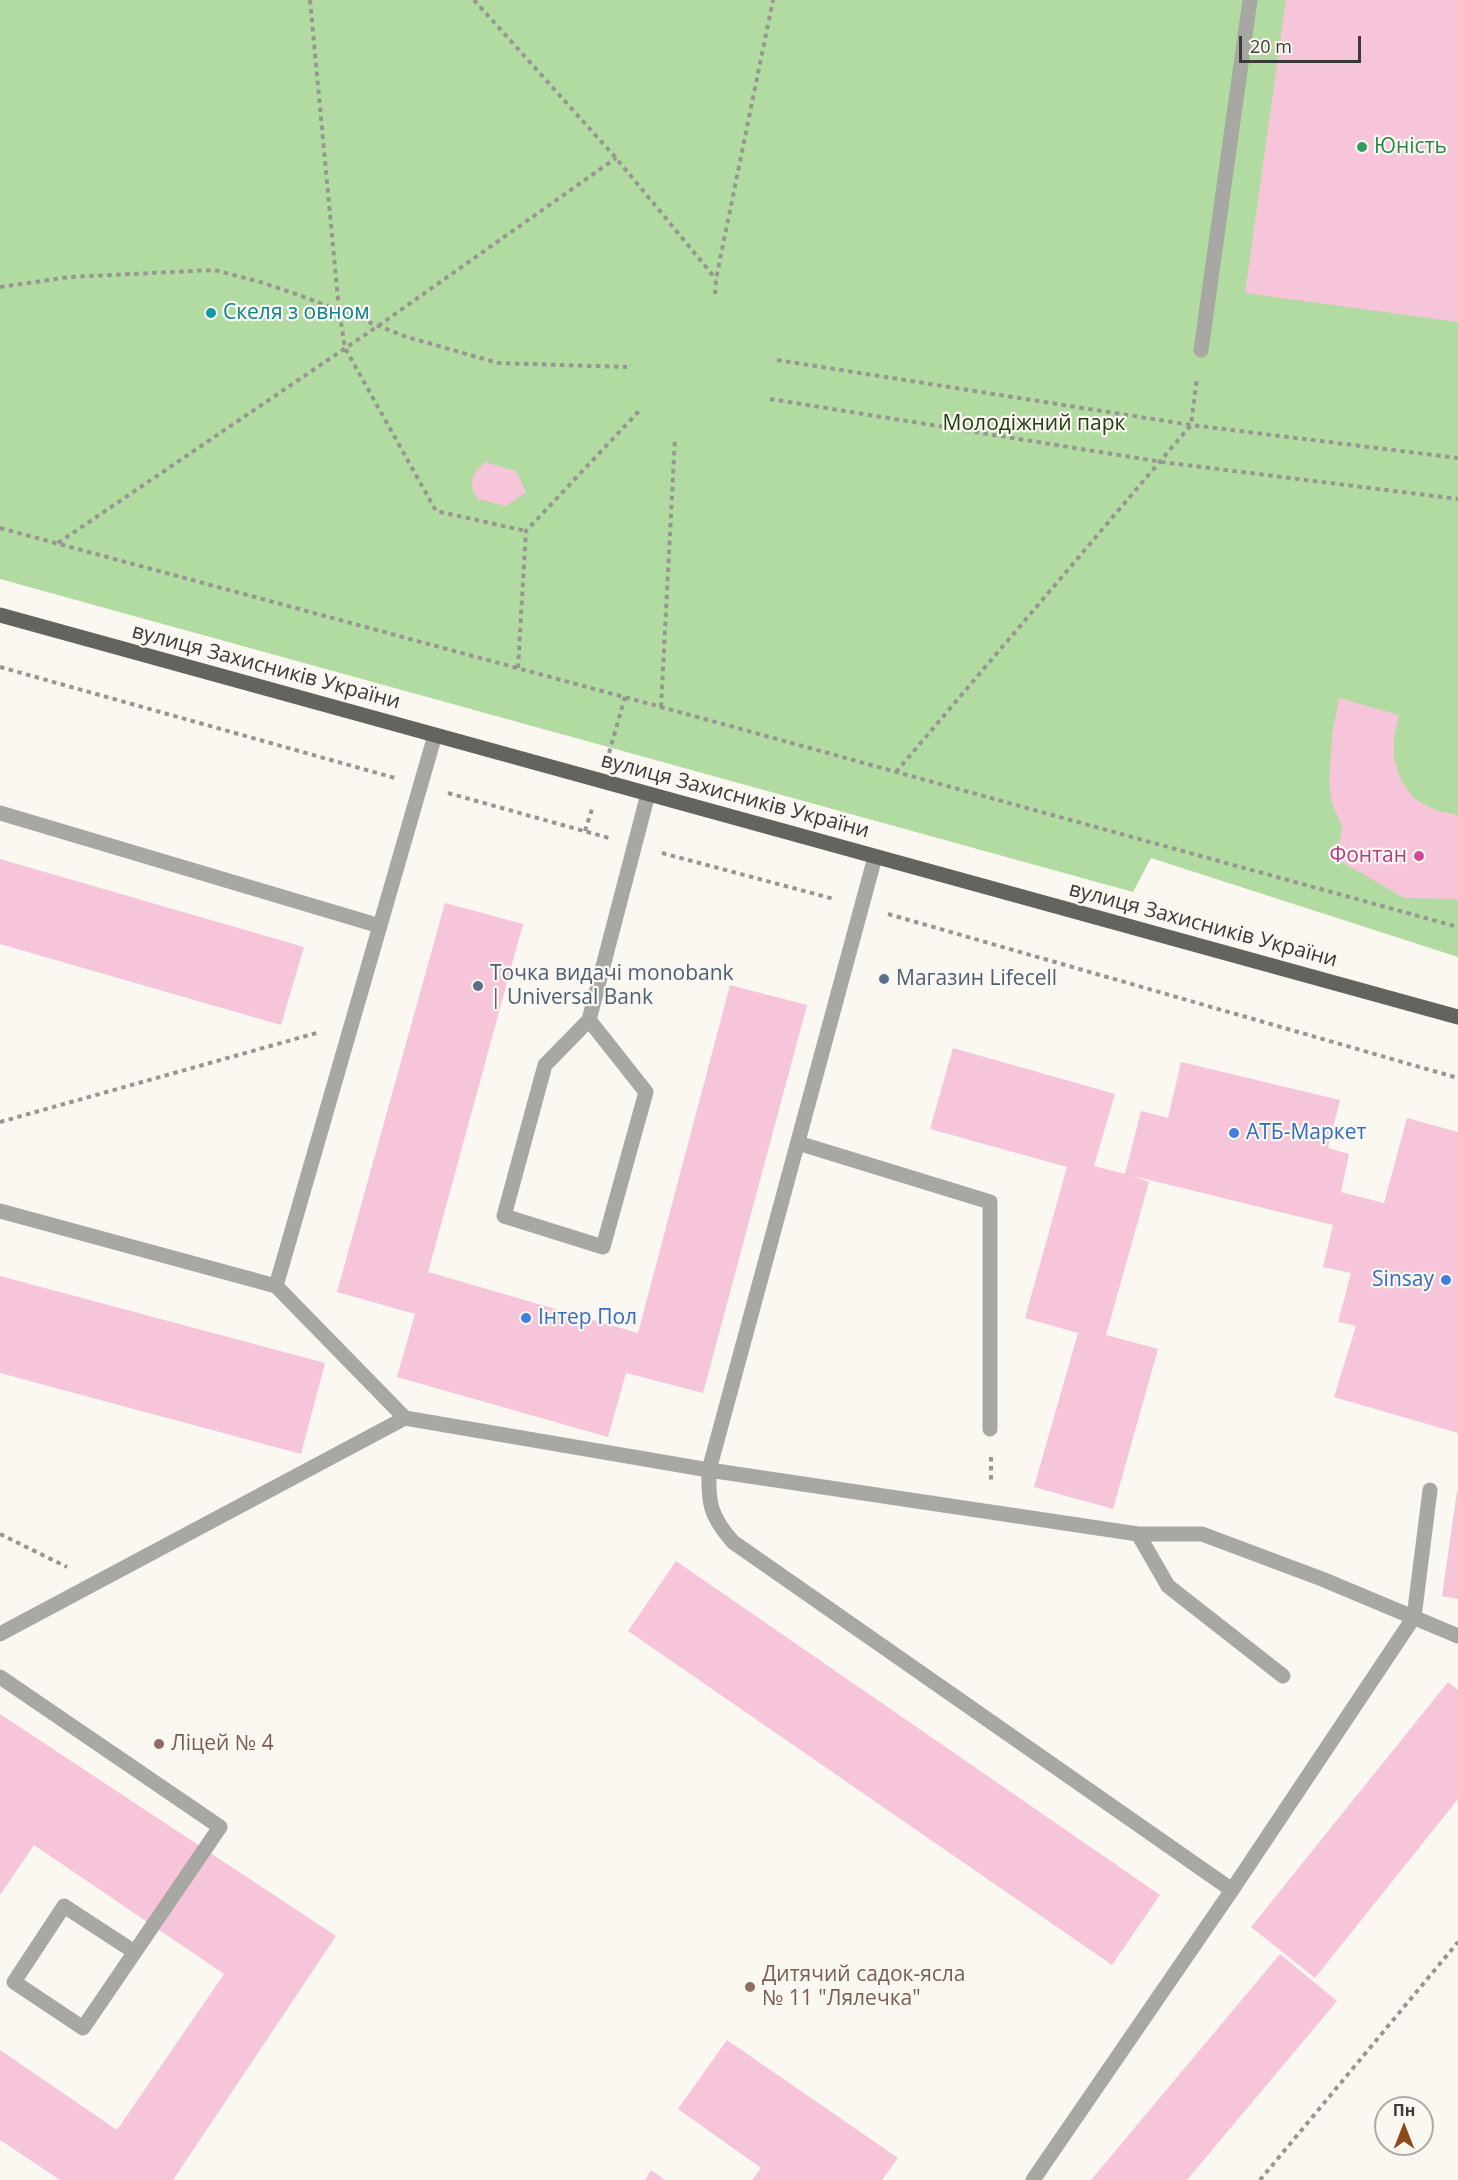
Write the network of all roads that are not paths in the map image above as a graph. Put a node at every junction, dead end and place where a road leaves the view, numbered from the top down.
1 (1250, 0) edge
2 (1201, 350) road end
3 (0, 615) edge
4 (435, 735) junction
5 (648, 794) junction
6 (0, 813) edge
7 (875, 857) junction
8 (380, 927) junction
9 (1458, 1017) edge
10 (589, 1020) junction
11 (798, 1143) junction
12 (0, 1211) edge
13 (276, 1286) junction
14 (405, 1418) junction
15 (990, 1429) road end
16 (709, 1470) junction
17 (1430, 1490) dead end
18 (1138, 1534) junction
19 (1414, 1617) junction
20 (0, 1634) edge
21 (1458, 1636) edge
22 (1283, 1676) dead end
23 (0, 1677) edge
24 (1232, 1890) junction
25 (134, 1951) junction
26 (1033, 2180) edge

1 - 2 lane
3 - 4 main road, вулиця Захисників України
4 - 5 main road, вулиця Захисників України
4 - 8 lane
5 - 7 main road, вулиця Захисників України
5 - 10 lane
6 - 8 lane
7 - 9 main road, вулиця Захисників України
7 - 11 lane
8 - 13 lane
10 - 10 lane
11 - 15 lane
11 - 16 lane
12 - 13 lane
13 - 14 lane
14 - 16 lane
14 - 20 lane
16 - 18 lane
16 - 24 lane
17 - 19 lane
18 - 19 lane
18 - 22 lane
19 - 21 lane
19 - 24 lane
23 - 25 lane
24 - 26 lane
25 - 25 lane

